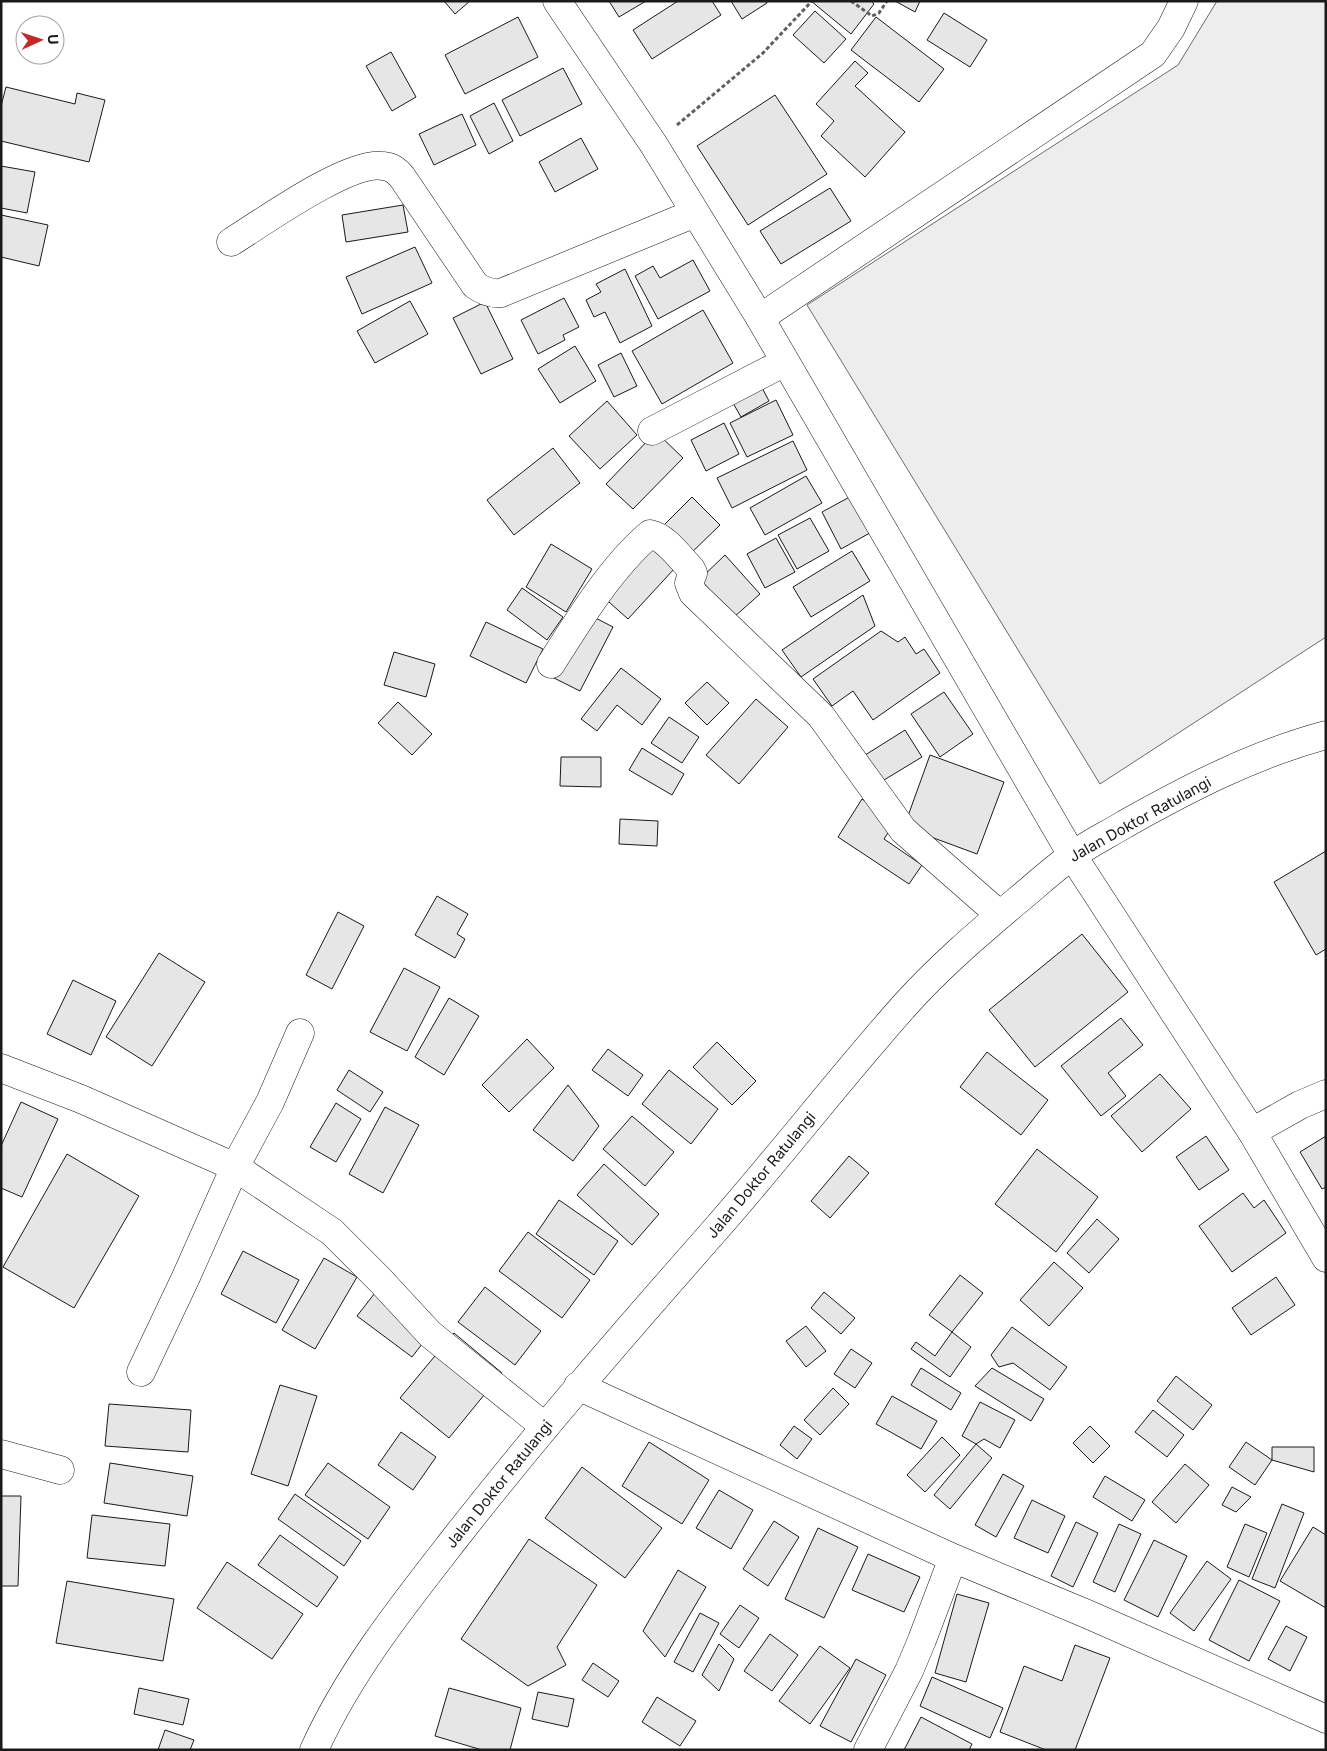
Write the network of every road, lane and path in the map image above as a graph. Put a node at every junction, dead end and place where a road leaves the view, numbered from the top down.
1 (557, 1) edge
2 (812, 1) edge
3 (851, 1) edge
4 (888, 1) edge
5 (1184, 1) edge
6 (654, 145) junction
7 (695, 213) junction
8 (231, 242) dead end
9 (760, 318) junction
10 (785, 362) junction
11 (652, 431) dead end
12 (551, 664) dead end
13 (1326, 735) edge
14 (1072, 855) junction
15 (1000, 915) junction
16 (300, 1033) dead end
17 (1, 1068) edge
18 (1326, 1094) edge
19 (1252, 1132) junction
20 (235, 1167) junction
21 (1326, 1258) edge
22 (141, 1372) dead end
23 (578, 1386) junction
24 (544, 1426) junction
25 (1, 1454) edge
26 (60, 1470) dead end
27 (953, 1558) junction
28 (1326, 1719) edge
29 (314, 1750) edge
30 (868, 1750) edge

1 - 6 main road
2 - 6 path
3 - 4 path
5 - 9 main road
6 - 7 main road
7 - 8 main road
7 - 9 main road
9 - 10 main road
10 - 11 main road
10 - 14 main road
12 - 15 main road
13 - 14 main road, Jalan Doktor Ratulangi
14 - 15 main road, Jalan Doktor Ratulangi
14 - 19 main road
15 - 23 main road, Jalan Doktor Ratulangi
16 - 20 main road
17 - 20 main road
18 - 19 main road
19 - 21 main road
20 - 22 main road
20 - 24 main road
23 - 24 main road, Jalan Doktor Ratulangi
23 - 27 main road
24 - 29 main road, Jalan Doktor Ratulangi
25 - 26 main road
27 - 28 main road
27 - 30 main road

